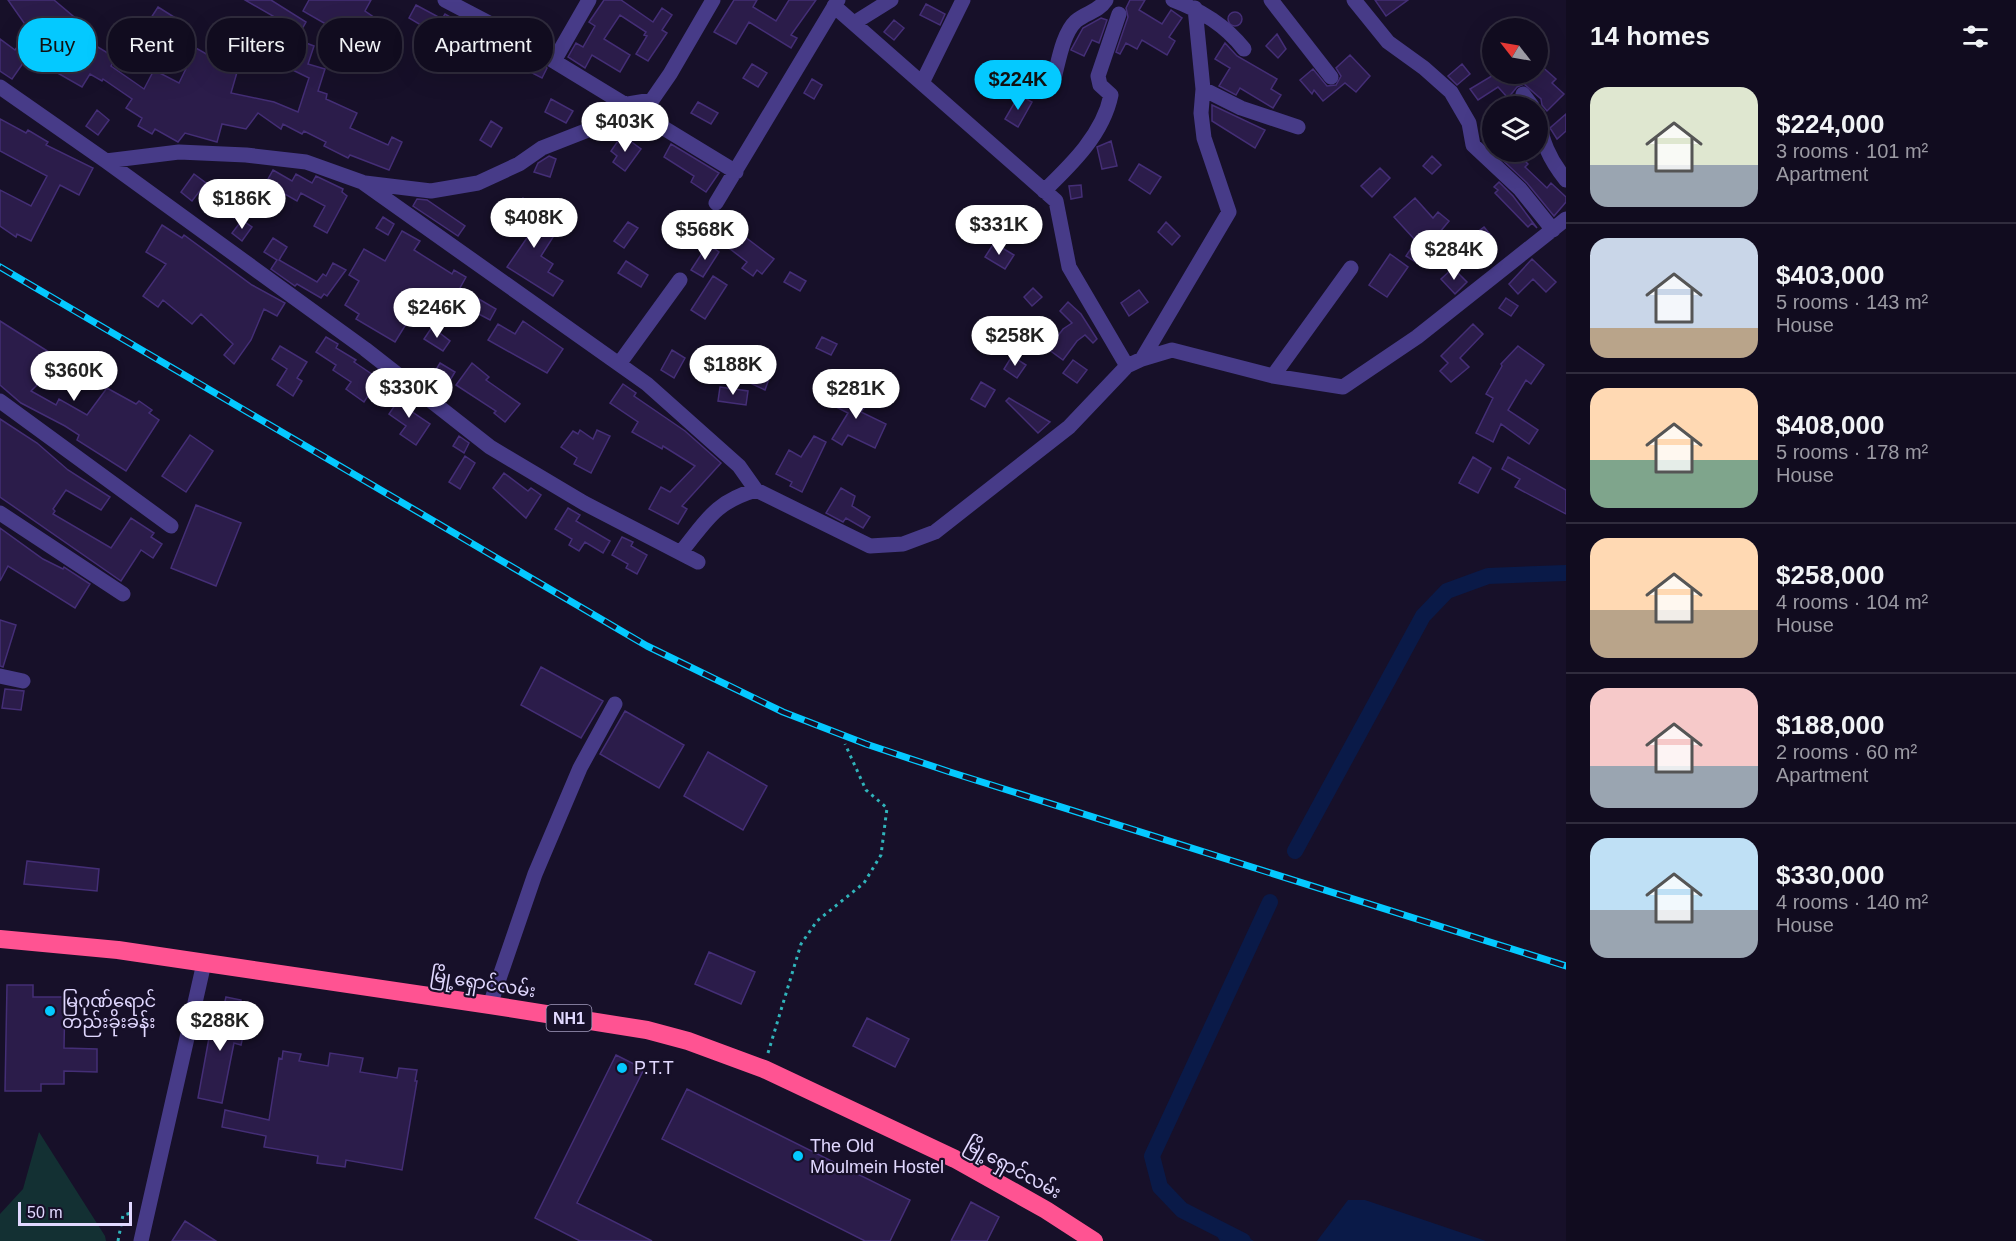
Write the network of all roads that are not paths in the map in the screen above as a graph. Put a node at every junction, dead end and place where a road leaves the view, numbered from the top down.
1 (445, 0) edge
2 (589, 0) edge
3 (712, 0) edge
4 (891, 0) edge
5 (963, 0) edge
6 (1106, 0) edge
7 (1173, 0) edge
8 (1271, 0) edge
9 (1354, 0) edge
10 (836, 3) edge
11 (1195, 8) junction
12 (1119, 14) dead end
13 (854, 23) junction
14 (1244, 50) dead end
15 (554, 61) junction
16 (1331, 77) dead end
17 (1053, 82) dead end
18 (922, 83) junction
19 (0, 87) edge
20 (1203, 89) junction
21 (628, 109) junction
22 (1298, 127) dead end
23 (1548, 154) edge
24 (106, 160) junction
25 (736, 172) junction
26 (1566, 180) edge
27 (362, 182) junction
28 (1044, 191) junction
29 (716, 203) dead end
30 (1566, 219) edge
31 (1553, 230) junction
32 (1352, 268) dead end
33 (680, 280) dead end
34 (1142, 359) junction
35 (619, 364) junction
36 (1127, 366) junction
37 (1273, 376) junction
38 (0, 401) edge
39 (756, 490) junction
40 (0, 513) edge
41 (171, 526) dead end
42 (681, 552) junction
43 (699, 562) dead end
44 (123, 594) dead end
45 (0, 676) edge
46 (23, 681) dead end
47 (615, 704) dead end
48 (0, 939) edge
49 (204, 963) junction
50 (490, 1005) junction
51 (141, 1241) edge
52 (1094, 1241) edge

1 - 15 street
2 - 15 street
3 - 21 street
4 - 13 street
5 - 18 street
6 - 17 street
7 - 11 street
8 - 16 street
9 - 31 street
10 - 13 street
10 - 25 street
11 - 14 street
11 - 20 street
12 - 28 street
13 - 18 street
15 - 21 street
18 - 28 street
19 - 24 street
20 - 22 street
20 - 34 street
21 - 25 street
21 - 27 street
23 - 26 street
24 - 27 street
24 - 42 street
25 - 29 street
27 - 35 street
28 - 36 street
30 - 31 street
31 - 37 street
32 - 37 street
33 - 35 street
34 - 36 street
34 - 37 street
35 - 39 street
36 - 39 street
38 - 41 street
39 - 42 street
40 - 44 street
42 - 43 street
45 - 46 street
47 - 50 street
48 - 49 highway, မြို့ရှောင်လမ်း / NH1
49 - 50 highway, မြို့ရှောင်လမ်း / NH1
49 - 51 street
50 - 52 highway, မြို့ရှောင်လမ်း / NH1

